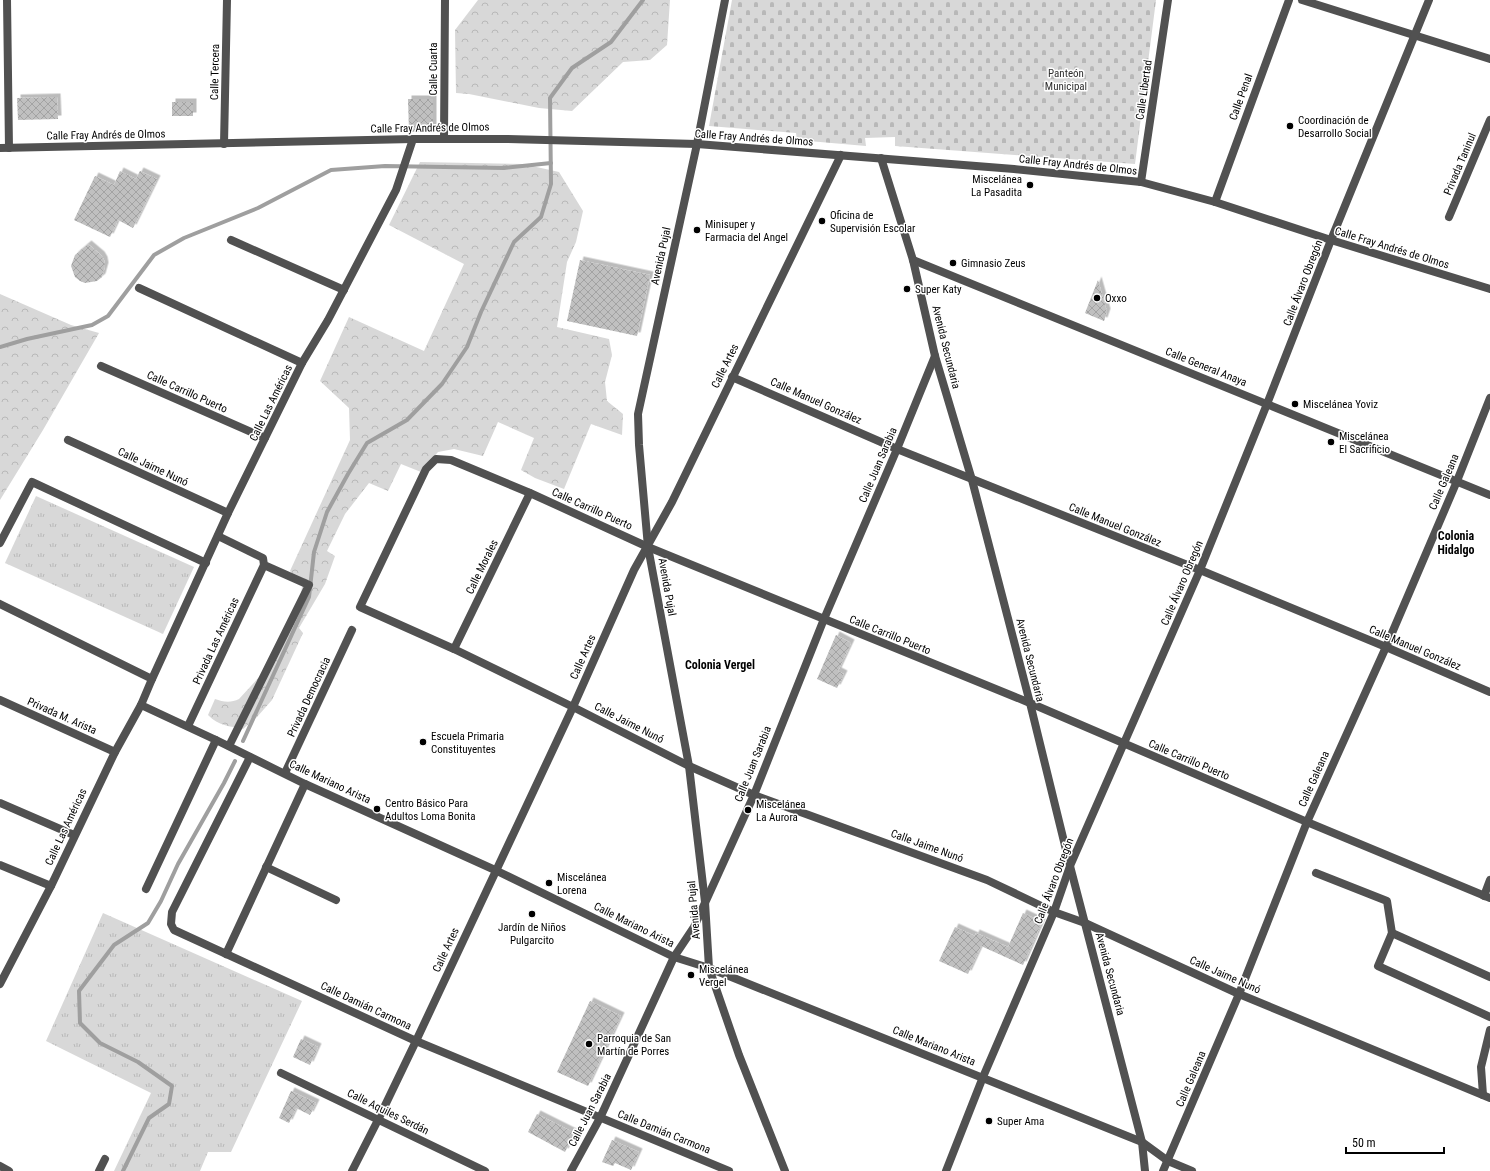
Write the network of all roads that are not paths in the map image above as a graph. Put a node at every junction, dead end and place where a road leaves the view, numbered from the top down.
1 (7, 0) edge
2 (227, 0) edge
3 (445, 0) edge
4 (725, 0) edge
5 (1168, 0) edge
6 (1289, 0) edge
7 (1302, 0) edge
8 (1429, 0) edge
9 (1414, 35) junction
10 (1490, 59) edge
11 (1490, 120) edge
12 (413, 139) junction
13 (444, 139) junction
14 (224, 144) junction
15 (697, 144) junction
16 (0, 148) edge
17 (9, 148) junction
18 (841, 155) junction
19 (881, 158) junction
20 (1141, 182) junction
21 (1215, 202) junction
22 (1449, 217) dead end
23 (231, 240) dead end
24 (1331, 240) junction
25 (914, 260) junction
26 (139, 288) dead end
27 (1490, 289) edge
28 (344, 290) junction
29 (935, 356) junction
30 (302, 363) junction
31 (101, 366) dead end
32 (732, 377) junction
33 (1490, 398) edge
34 (1268, 404) junction
35 (265, 438) junction
36 (68, 440) dead end
37 (897, 449) junction
38 (972, 480) junction
39 (1457, 481) junction
40 (530, 493) junction
41 (1490, 495) edge
42 (228, 514) junction
43 (218, 536) junction
44 (0, 543) edge
45 (648, 547) junction
46 (206, 563) junction
47 (264, 566) junction
48 (1200, 570) junction
49 (0, 604) edge
50 (360, 607) joint
51 (824, 619) junction
52 (352, 630) dead end
53 (1386, 647) junction
54 (454, 650) junction
55 (152, 679) junction
56 (1490, 692) edge
57 (0, 700) edge
58 (1030, 703) junction
59 (141, 705) junction
60 (573, 707) junction
61 (188, 726) junction
62 (216, 740) junction
63 (1123, 743) junction
64 (229, 746) junction
65 (115, 752) junction
66 (250, 756) junction
67 (689, 766) junction
68 (285, 773) junction
69 (305, 784) junction
70 (754, 795) junction
71 (0, 803) edge
72 (1307, 822) junction
73 (74, 835) junction
74 (0, 865) edge
75 (1070, 866) junction
76 (266, 867) junction
77 (495, 870) junction
78 (1316, 872) dead end
79 (1490, 880) edge
80 (51, 886) junction
81 (146, 889) dead end
82 (1487, 897) edge
83 (336, 900) dead end
84 (705, 902) junction
85 (1054, 912) junction
86 (1086, 924) junction
87 (1392, 934) junction
88 (226, 954) junction
89 (674, 957) junction
90 (709, 968) junction
91 (1490, 978) edge
92 (0, 984) edge
93 (1239, 994) junction
94 (1490, 1017) edge
95 (1490, 1030) edge
96 (416, 1041) junction
97 (281, 1073) dead end
98 (983, 1077) junction
99 (1487, 1096) edge
100 (600, 1118) junction
101 (378, 1120) junction
102 (1142, 1142) junction
103 (105, 1159) dead end
104 (1168, 1161) junction
105 (0, 1166) edge
106 (9, 1171) edge
107 (99, 1171) edge
108 (352, 1171) edge
109 (485, 1171) edge
110 (571, 1171) edge
111 (729, 1171) edge
112 (785, 1171) edge
113 (946, 1171) edge
114 (1145, 1171) edge
115 (1163, 1171) edge
116 (1192, 1171) edge

1 - 17 street
2 - 14 street, Calle Tercera
3 - 13 street, Calle Cuarta
4 - 15 street, Avenida Pujal
5 - 20 street, Calle Libertad
6 - 21 street, Calle Penal
7 - 9 street
8 - 9 street, Calle Álvaro Obregón
9 - 10 street
9 - 24 street, Calle Álvaro Obregón
11 - 22 street, Privada Taninul
12 - 13 street, Calle Fray Andrés de Olmos
12 - 14 street, Calle Fray Andrés de Olmos
12 - 28 street, Calle Las Américas
13 - 15 street, Calle Fray Andrés de Olmos
14 - 17 street, Calle Fray Andrés de Olmos
15 - 18 street, Calle Fray Andrés de Olmos
15 - 45 street, Avenida Pujal
16 - 17 street, Calle Fray Andrés de Olmos
18 - 19 street, Calle Fray Andrés de Olmos
18 - 32 street, Calle Artes
19 - 20 street, Calle Fray Andrés de Olmos
19 - 25 street, Avenida Secundaria
20 - 21 street, Calle Fray Andrés de Olmos
21 - 24 street, Calle Fray Andrés de Olmos
23 - 28 street
24 - 27 street, Calle Fray Andrés de Olmos
24 - 34 street, Calle Álvaro Obregón
25 - 29 street, Avenida Secundaria
25 - 34 street, Calle General Anaya
26 - 30 street
28 - 30 street, Calle Las Américas
29 - 37 street, Calle Juan Sarabia
29 - 38 street, Avenida Secundaria
30 - 35 street, Calle Las Américas
31 - 35 street, Calle Carrillo Puerto
32 - 37 street, Calle Manuel González
32 - 45 street, Calle Artes
33 - 39 street, Calle Galeana
34 - 39 street, Calle General Anaya
34 - 48 street, Calle Álvaro Obregón
35 - 42 street, Calle Las Américas
36 - 42 street, Calle Jaime Nunó
37 - 38 street, Calle Manuel González
37 - 51 street, Calle Juan Sarabia
38 - 48 street, Calle Manuel González
38 - 58 street, Avenida Secundaria
39 - 41 street, Calle General Anaya
39 - 53 street, Calle Galeana
40 - 45 street, Calle Carrillo Puerto
40 - 50 street, Calle Carrillo Puerto
40 - 54 street, Calle Morales
42 - 43 street, Calle Las Américas
43 - 46 street, Calle Las Américas
43 - 47 street
44 - 46 street
45 - 51 street, Calle Carrillo Puerto
45 - 60 street, Calle Artes
45 - 67 street, Avenida Pujal
46 - 55 street, Calle Las Américas
47 - 61 street, Privada Las Américas
47 - 64 street
48 - 53 street, Calle Manuel González
48 - 63 street, Calle Álvaro Obregón
49 - 55 street
50 - 54 street, Calle Jaime Nunó
51 - 58 street, Calle Carrillo Puerto
51 - 70 street, Calle Juan Sarabia
52 - 68 street, Privada Democracia
53 - 56 street, Calle Manuel González
53 - 72 street, Calle Galeana
54 - 60 street, Calle Jaime Nunó
55 - 59 street, Calle Las Américas
57 - 65 street, Privada M. Arista
58 - 63 street, Calle Carrillo Puerto
58 - 75 street, Avenida Secundaria
59 - 61 street, Calle Mariano Arista
59 - 65 street, Calle Las Américas
60 - 67 street, Calle Jaime Nunó
60 - 77 street, Calle Artes
61 - 62 street, Calle Mariano Arista
62 - 64 street, Calle Mariano Arista
62 - 81 street
63 - 72 street, Calle Carrillo Puerto
63 - 75 street, Calle Álvaro Obregón
64 - 66 street, Calle Mariano Arista
65 - 73 street, Calle Las Américas
66 - 68 street, Calle Mariano Arista
66 - 88 street, Calle Damián Carmona
67 - 70 street, Calle Jaime Nunó
67 - 84 street, Avenida Pujal
68 - 69 street, Calle Mariano Arista
69 - 76 street
69 - 77 street, Calle Mariano Arista
70 - 84 street, Calle Juan Sarabia
70 - 85 street, Calle Jaime Nunó
71 - 73 street
72 - 82 street, Calle Carrillo Puerto
72 - 93 street, Calle Galeana
73 - 80 street, Calle Las Américas
74 - 80 street
75 - 85 street, Calle Álvaro Obregón
75 - 86 street, Avenida Secundaria
76 - 83 street
76 - 88 street
77 - 89 street, Calle Mariano Arista
77 - 96 street, Calle Artes
78 - 87 street
79 - 82 street
80 - 92 street, Calle Las Américas
84 - 89 street, Calle Juan Sarabia
84 - 90 street, Avenida Pujal
85 - 86 street, Calle Jaime Nunó
85 - 98 street, Calle Álvaro Obregón
86 - 93 street, Calle Jaime Nunó
86 - 102 street, Avenida Secundaria
87 - 91 street
87 - 94 street
88 - 96 street, Calle Damián Carmona
89 - 90 street, Calle Mariano Arista
89 - 100 street, Calle Juan Sarabia
90 - 98 street, Calle Mariano Arista
90 - 112 street, Avenida Pujal
93 - 99 street, Calle Jaime Nunó
93 - 104 street, Calle Galeana
95 - 99 street
96 - 100 street, Calle Damián Carmona
96 - 101 street, Calle Artes
97 - 101 street, Calle Aquiles Serdán
98 - 102 street, Calle Mariano Arista
98 - 113 street, Calle Álvaro Obregón
100 - 110 street, Calle Juan Sarabia
100 - 111 street, Calle Damián Carmona
101 - 108 street, Calle Artes
101 - 109 street, Calle Aquiles Serdán
102 - 104 street, Calle Mariano Arista
102 - 114 street, Avenida Secundaria
103 - 107 street
104 - 115 street, Calle Galeana
104 - 116 street, Calle Mariano Arista
105 - 106 street

